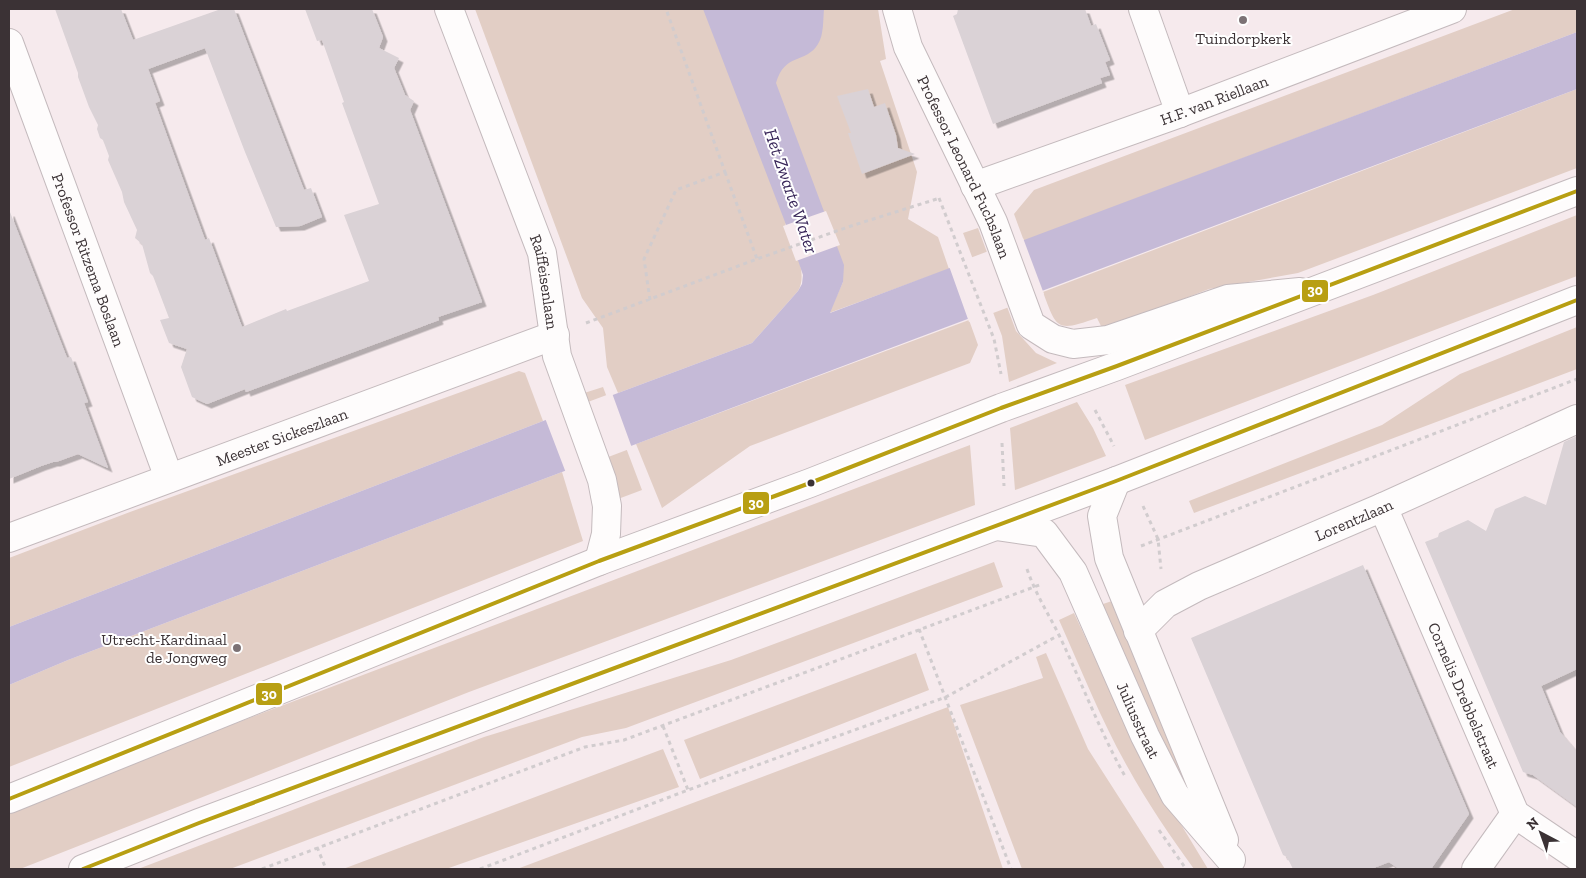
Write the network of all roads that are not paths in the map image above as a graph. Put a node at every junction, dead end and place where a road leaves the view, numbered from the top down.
1 (449, 9) edge
2 (897, 9) edge
3 (1143, 9) edge
4 (1452, 9) edge
5 (9, 43) edge
6 (1180, 113) junction
7 (975, 186) junction
8 (1577, 192) edge
9 (1319, 290) junction
10 (1577, 300) edge
11 (555, 335) junction
12 (1577, 419) edge
13 (169, 478) junction
14 (1116, 481) junction
15 (1383, 507) junction
16 (996, 526) junction
17 (9, 538) edge
18 (599, 561) junction
19 (1138, 631) junction
20 (9, 799) edge
21 (1514, 814) junction
22 (1577, 856) edge
23 (1234, 864) edge
24 (83, 869) edge
25 (1476, 869) edge

1 - 11 street, Raiffeisenlaan
2 - 7 street, Professor Leonard Fuchslaan
3 - 6 street
4 - 6 street, H.F. van Riellaan
5 - 13 street, Professor Ritzema Boslaan
6 - 7 street, H.F. van Riellaan
7 - 9 street, Professor Leonard Fuchslaan
8 - 9 street
9 - 18 street
10 - 14 street
11 - 13 street, Meester Sickeszlaan
11 - 18 street, Raiffeisenlaan
12 - 15 street, Lorentzlaan
13 - 17 street, Meester Sickeszlaan
14 - 16 street
14 - 19 street, Juliusstraat
15 - 19 street, Lorentzlaan
15 - 21 street, Cornelis Drebbelstraat
16 - 23 street, Juliusstraat
16 - 24 street
18 - 20 street
19 - 23 street, Juliusstraat
21 - 22 street
21 - 25 street

